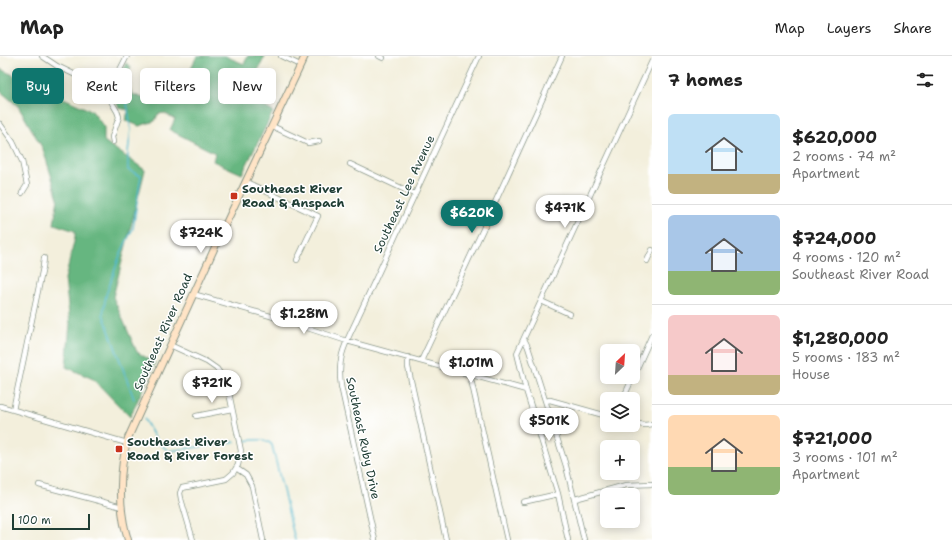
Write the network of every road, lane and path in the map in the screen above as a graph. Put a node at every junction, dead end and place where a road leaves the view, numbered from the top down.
1 (42, 56) edge
2 (127, 56) edge
3 (281, 56) edge
4 (305, 56) edge
5 (479, 56) edge
6 (562, 56) edge
7 (652, 61) edge
8 (300, 66) junction
9 (121, 68) edge
10 (72, 73) edge
11 (111, 104) edge
12 (0, 124) edge
13 (272, 126) junction
14 (319, 141) dead end
15 (113, 142) dead end
16 (350, 164) dead end
17 (246, 182) junction
18 (22, 194) dead end
19 (414, 194) junction
20 (488, 218) joint
21 (485, 225) joint
22 (652, 250) edge
23 (44, 258) dead end
24 (297, 260) dead end
25 (647, 261) dead end
26 (193, 294) junction
27 (541, 301) junction
28 (570, 314) dead end
29 (652, 335) edge
30 (524, 339) junction
31 (347, 341) junction
32 (170, 345) junction
33 (408, 357) junction
34 (421, 361) junction
35 (470, 375) junction
36 (526, 390) junction
37 (626, 392) edge
38 (546, 401) junction
39 (0, 406) edge
40 (232, 409) junction
41 (13, 410) junction
42 (600, 414) edge
43 (196, 416) dead end
44 (640, 424) edge
45 (652, 424) edge
46 (126, 443) junction
47 (236, 468) junction
48 (652, 484) edge
49 (39, 485) dead end
50 (558, 494) junction
51 (575, 499) junction
52 (523, 502) dead end
53 (122, 507) junction
54 (128, 540) edge
55 (193, 540) edge
56 (263, 540) edge
57 (375, 540) edge
58 (446, 540) edge
59 (507, 540) edge
60 (568, 540) edge
61 (584, 540) edge

1 - 10 street
2 - 9 street
3 - 8 street
4 - 8 street, Southeast River Road
5 - 19 street, Southeast Lee Avenue
6 - 20 street
7 - 27 street
8 - 13 street, Southeast River Road
11 - 15 street
12 - 18 street
13 - 14 street
13 - 17 street, Southeast River Road
16 - 19 street
17 - 24 street
17 - 26 street, Southeast River Road
19 - 31 street, Southeast Lee Avenue
20 - 21 street
21 - 34 street
22 - 25 street
23 - 41 street
26 - 31 street
26 - 32 street, Southeast River Road
27 - 28 street
27 - 30 street
29 - 37 street
30 - 36 street
30 - 38 street
31 - 33 street
31 - 57 street, Southeast Ruby Drive
32 - 40 street
32 - 46 street, Southeast River Road
33 - 34 street
33 - 58 street
34 - 35 street
35 - 36 street
35 - 59 street
36 - 50 street
38 - 42 street
38 - 51 street
39 - 41 street
40 - 43 street
40 - 47 street
41 - 46 street
44 - 45 street
46 - 53 street, Southeast River Road
47 - 55 street
47 - 56 street
48 - 51 street
49 - 53 street
50 - 52 street
50 - 60 street
51 - 61 street
53 - 54 street, Southeast River Road

